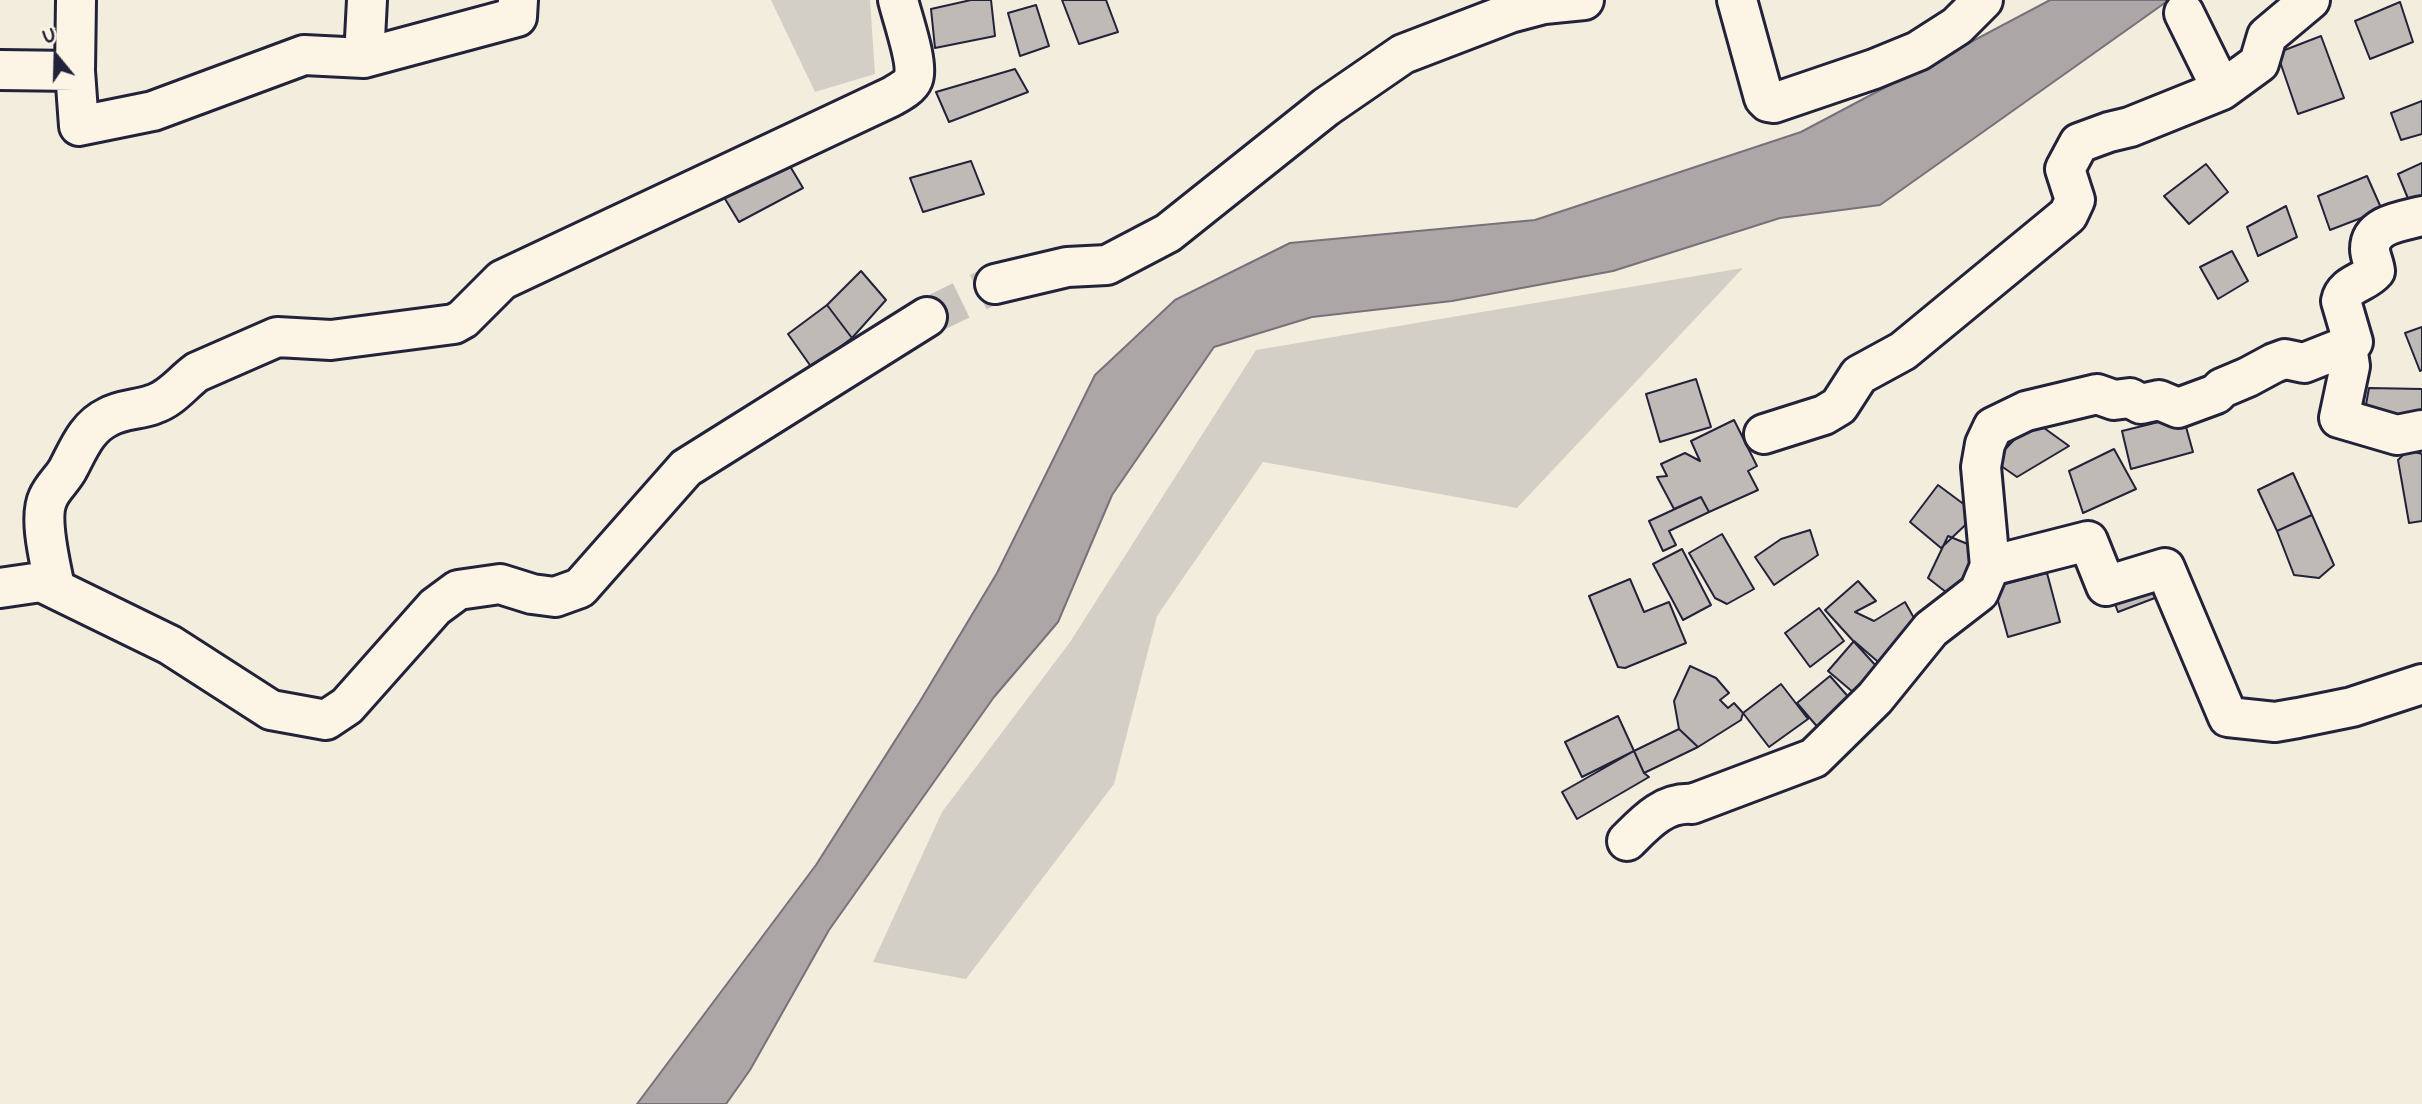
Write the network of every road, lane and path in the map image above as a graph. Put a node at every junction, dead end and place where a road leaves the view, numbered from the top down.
1 (76, 0) edge
2 (367, 0) edge
3 (518, 0) edge
4 (898, 0) edge
5 (1584, 0) edge
6 (1737, 0) edge
7 (1983, 0) edge
8 (2311, 0) edge
9 (2184, 13) dead end
10 (364, 58) junction
11 (0, 70) edge
12 (75, 71) junction
13 (2222, 90) junction
14 (2422, 216) edge
15 (995, 284) tunnel mouth
16 (927, 317) tunnel mouth
17 (2347, 346) junction
18 (2422, 430) edge
19 (1764, 434) dead end
20 (1990, 566) junction
21 (0, 587) edge
22 (55, 588) junction
23 (2422, 684) edge
24 (1627, 841) dead end

1 - 12 street
2 - 10 street
3 - 10 street
4 - 22 street
5 - 15 street
6 - 7 street
8 - 13 street
9 - 13 street
10 - 12 street
11 - 12 street
13 - 19 street
14 - 17 street
16 - 22 street
17 - 18 street
17 - 20 street
20 - 23 street
20 - 24 street
21 - 22 street

